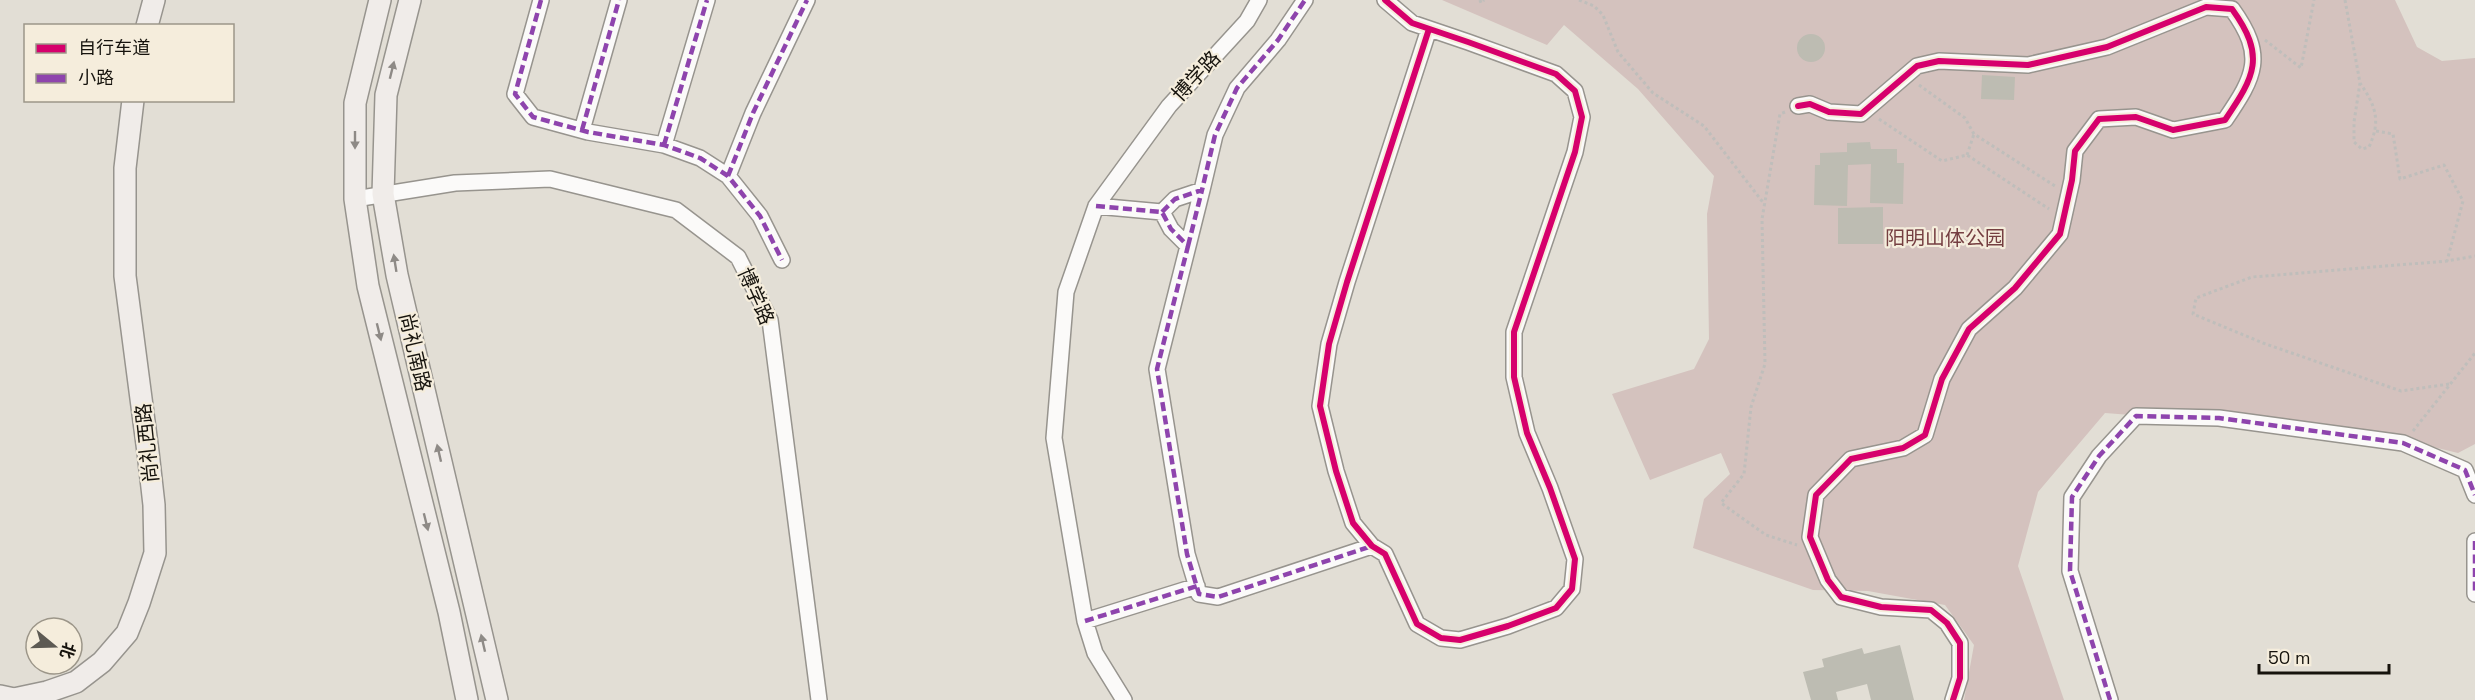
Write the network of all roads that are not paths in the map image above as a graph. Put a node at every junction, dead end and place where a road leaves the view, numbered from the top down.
1 (154, 0) edge
2 (380, 0) edge
3 (410, 0) edge
4 (541, 0) edge
5 (619, 0) edge
6 (706, 0) edge
7 (807, 0) edge
8 (1259, 0) edge
9 (1305, 0) edge
10 (1385, 0) edge
11 (148, 24) edge
12 (1429, 28) junction
13 (133, 102) edge
14 (1798, 106) road end
15 (582, 130) junction
16 (664, 145) junction
17 (728, 176) junction
18 (1202, 190) junction
19 (383, 194) junction
20 (355, 199) junction
21 (1096, 206) junction
22 (1161, 212) junction
23 (1188, 246) junction
24 (782, 260) dead end
25 (2475, 495) edge
26 (2475, 541) edge
27 (1372, 546) junction
28 (1197, 586) junction
29 (2475, 594) edge
30 (1085, 621) junction
31 (0, 696) edge
32 (467, 700) edge
33 (496, 700) edge
34 (819, 700) edge
35 (1124, 700) edge
36 (1953, 700) edge
37 (2110, 700) edge

1 - 11 main road
2 -> 20 main road, 尚礼南路
19 -> 3 main road, 尚礼南路
4 - 15 street
5 - 15 street
6 - 16 street
7 - 17 street
8 - 21 street, 博学路
9 - 18 street
10 - 12 street
12 - 27 street
12 - 27 street
13 - 31 main road, 尚礼西路
14 - 36 street
15 - 16 street
16 - 17 street
17 - 24 street
18 - 22 street
18 - 23 street
19 - 20 street, 博学路
33 -> 19 main road, 尚礼南路
19 - 34 street, 博学路
20 -> 32 main road, 尚礼南路
21 - 22 street
21 - 30 street, 博学路
22 - 23 street
23 - 28 street
25 - 37 street
26 - 29 street
27 - 28 street
28 - 30 street
30 - 35 street, 博学路

